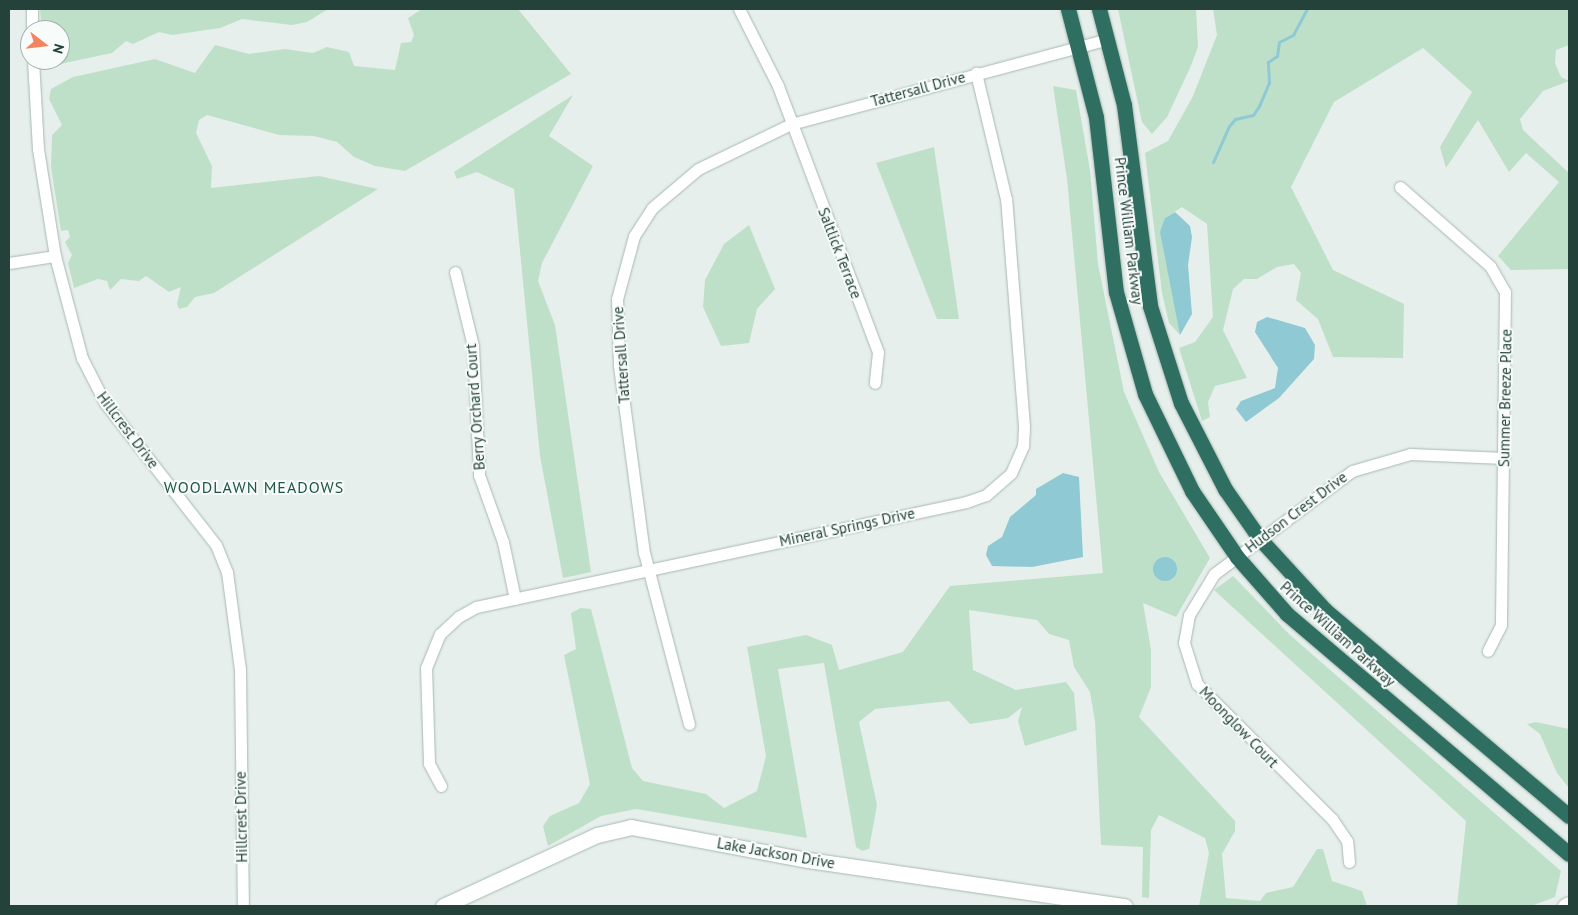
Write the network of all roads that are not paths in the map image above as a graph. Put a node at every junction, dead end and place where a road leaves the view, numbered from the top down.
1 (739, 9) edge
2 (1068, 9) edge
3 (1099, 9) edge
4 (1108, 39) junction
5 (1079, 46) junction
6 (34, 70) edge
7 (976, 73) junction
8 (792, 124) junction
9 (1400, 187) dead end
10 (55, 256) junction
11 (9, 263) edge
12 (455, 272) dead end
13 (875, 383) dead end
14 (1504, 458) junction
15 (1260, 539) junction
16 (1237, 557) junction
17 (648, 570) junction
18 (515, 599) junction
19 (1488, 652) dead end
20 (689, 724) dead end
21 (441, 786) dead end
22 (1569, 816) edge
23 (1569, 854) edge
24 (1349, 862) dead end
25 (1569, 904) edge
26 (243, 906) edge
27 (443, 906) edge
28 (1125, 906) edge
29 (1565, 906) edge

1 - 8 street, Saltlick Terrace
2 - 5 highway, Prince William Parkway
3 - 4 highway, Prince William Parkway
4 - 5 street, Tattersall Drive
4 - 15 highway, Prince William Parkway
5 - 7 street, Tattersall Drive
5 - 16 highway, Prince William Parkway
6 - 10 street, Hillcrest Drive
7 - 8 street, Tattersall Drive
7 - 17 street, Mineral Springs Drive
8 - 13 street, Saltlick Terrace
8 - 17 street, Tattersall Drive
9 - 14 street, Summer Breeze Place
10 - 11 street
10 - 26 street, Hillcrest Drive
12 - 18 street, Berry Orchard Court
14 - 15 street, Hudson Crest Drive
14 - 19 street, Summer Breeze Place
15 - 16 street, Hudson Crest Drive
15 - 22 highway, Prince William Parkway
16 - 23 highway, Prince William Parkway
16 - 24 street, Moonglow Court
17 - 18 street, Mineral Springs Drive
17 - 20 street, Tattersall Drive
18 - 21 street, Mineral Springs Drive
25 - 29 street
27 - 28 street, Lake Jackson Drive

